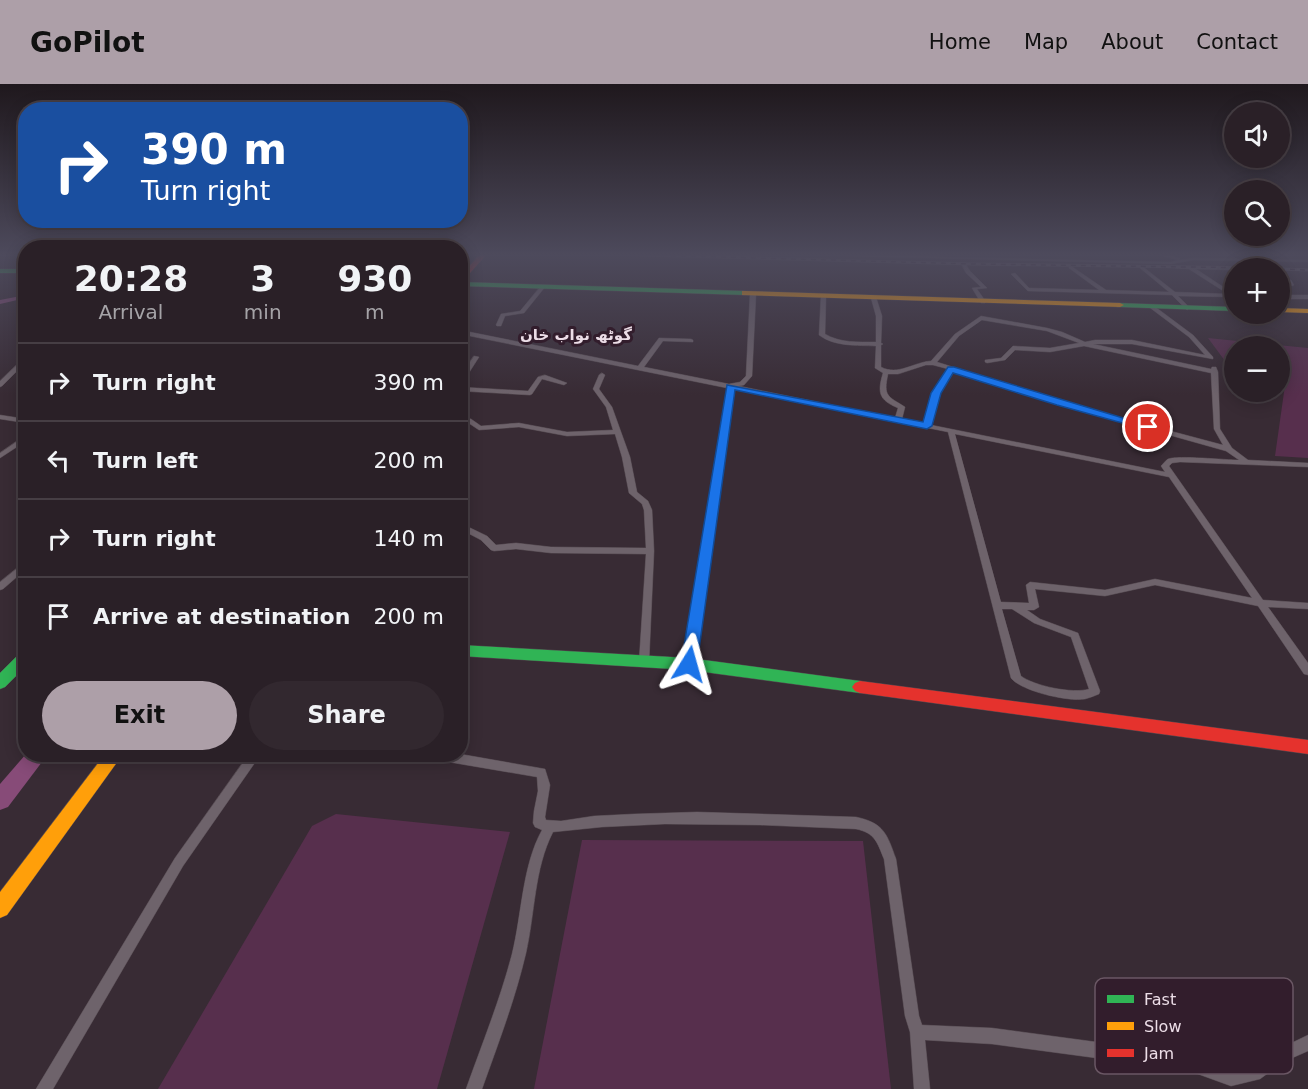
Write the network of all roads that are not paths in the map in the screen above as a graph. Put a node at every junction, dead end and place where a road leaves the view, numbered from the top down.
1 (531, 301) edge
2 (753, 301) edge
3 (823, 301) edge
4 (875, 301) edge
5 (953, 301) edge
6 (1179, 301) edge
7 (1290, 301) edge
8 (983, 302) joint
9 (1152, 307) junction
10 (1186, 308) junction
11 (1308, 308) edge
12 (1224, 309) edge
13 (1290, 309) edge
14 (499, 325) dead end
15 (468, 334) edge
16 (691, 341) dead end
17 (880, 344) junction
18 (1085, 344) junction
19 (476, 357) dead end
20 (1211, 357) junction
21 (987, 362) dead end
22 (933, 363) junction
23 (18, 366) edge
24 (640, 368) junction
25 (951, 369) junction
26 (468, 370) edge
27 (886, 372) junction
28 (1215, 372) junction
29 (602, 375) dead end
30 (564, 383) dead end
31 (0, 385) edge
32 (730, 387) junction
33 (468, 389) edge
34 (0, 417) edge
35 (18, 420) edge
36 (468, 420) edge
37 (897, 420) junction
38 (927, 426) junction
39 (951, 430) junction
40 (616, 432) junction
41 (18, 443) edge
42 (1229, 448) junction
43 (0, 456) edge
44 (1246, 463) junction
45 (1308, 465) edge
46 (1170, 475) junction
47 (468, 529) edge
48 (650, 551) junction
49 (18, 571) edge
50 (0, 587) edge
51 (1260, 603) junction
52 (997, 604) junction
53 (1014, 606) junction
54 (1308, 606) edge
55 (468, 651) edge
56 (644, 662) junction
57 (18, 664) edge
58 (689, 664) junction
59 (1308, 671) edge
60 (0, 683) edge
61 (1308, 747) edge
62 (468, 760) edge
63 (109, 762) edge
64 (250, 762) edge
65 (549, 828) junction
66 (0, 908) edge
67 (917, 1032) junction
68 (1308, 1043) edge
69 (1095, 1050) edge
70 (1293, 1050) edge
71 (1221, 1074) edge
72 (1256, 1074) edge
73 (44, 1089) edge
74 (474, 1089) edge
75 (922, 1089) edge

1 - 14 street
2 - 32 street
3 - 17 street
4 - 17 street
5 - 8 main road
6 - 10 street
7 - 11 street
8 - 9 main road
9 - 10 main road
9 - 20 street
10 - 12 main road
11 - 13 main road
15 - 24 street
16 - 24 street
17 - 27 street
18 - 20 street
18 - 21 street
18 - 22 street
18 - 28 street
19 - 26 street
20 - 28 street
22 - 25 street
22 - 27 street
23 - 31 street
24 - 32 street
25 - 38 street
25 - 42 street
27 - 37 street
28 - 42 street
29 - 40 street
30 - 33 street
32 - 37 street
32 - 58 street
34 - 35 street
36 - 40 street
37 - 38 street
38 - 39 street
39 - 46 street
39 - 52 street
40 - 48 street
41 - 43 street
42 - 44 street
44 - 45 street
44 - 46 street
46 - 51 street
47 - 48 street
48 - 56 street
49 - 50 street
51 - 53 street
51 - 54 street
51 - 59 street
52 - 53 street
52 - 53 street
55 - 56 main road
56 - 58 main road
57 - 60 main road
58 - 61 main road
62 - 65 street
63 - 66 main road
64 - 73 street
65 - 67 street
65 - 74 street
67 - 69 street
67 - 75 street
68 - 70 street
71 - 72 street

